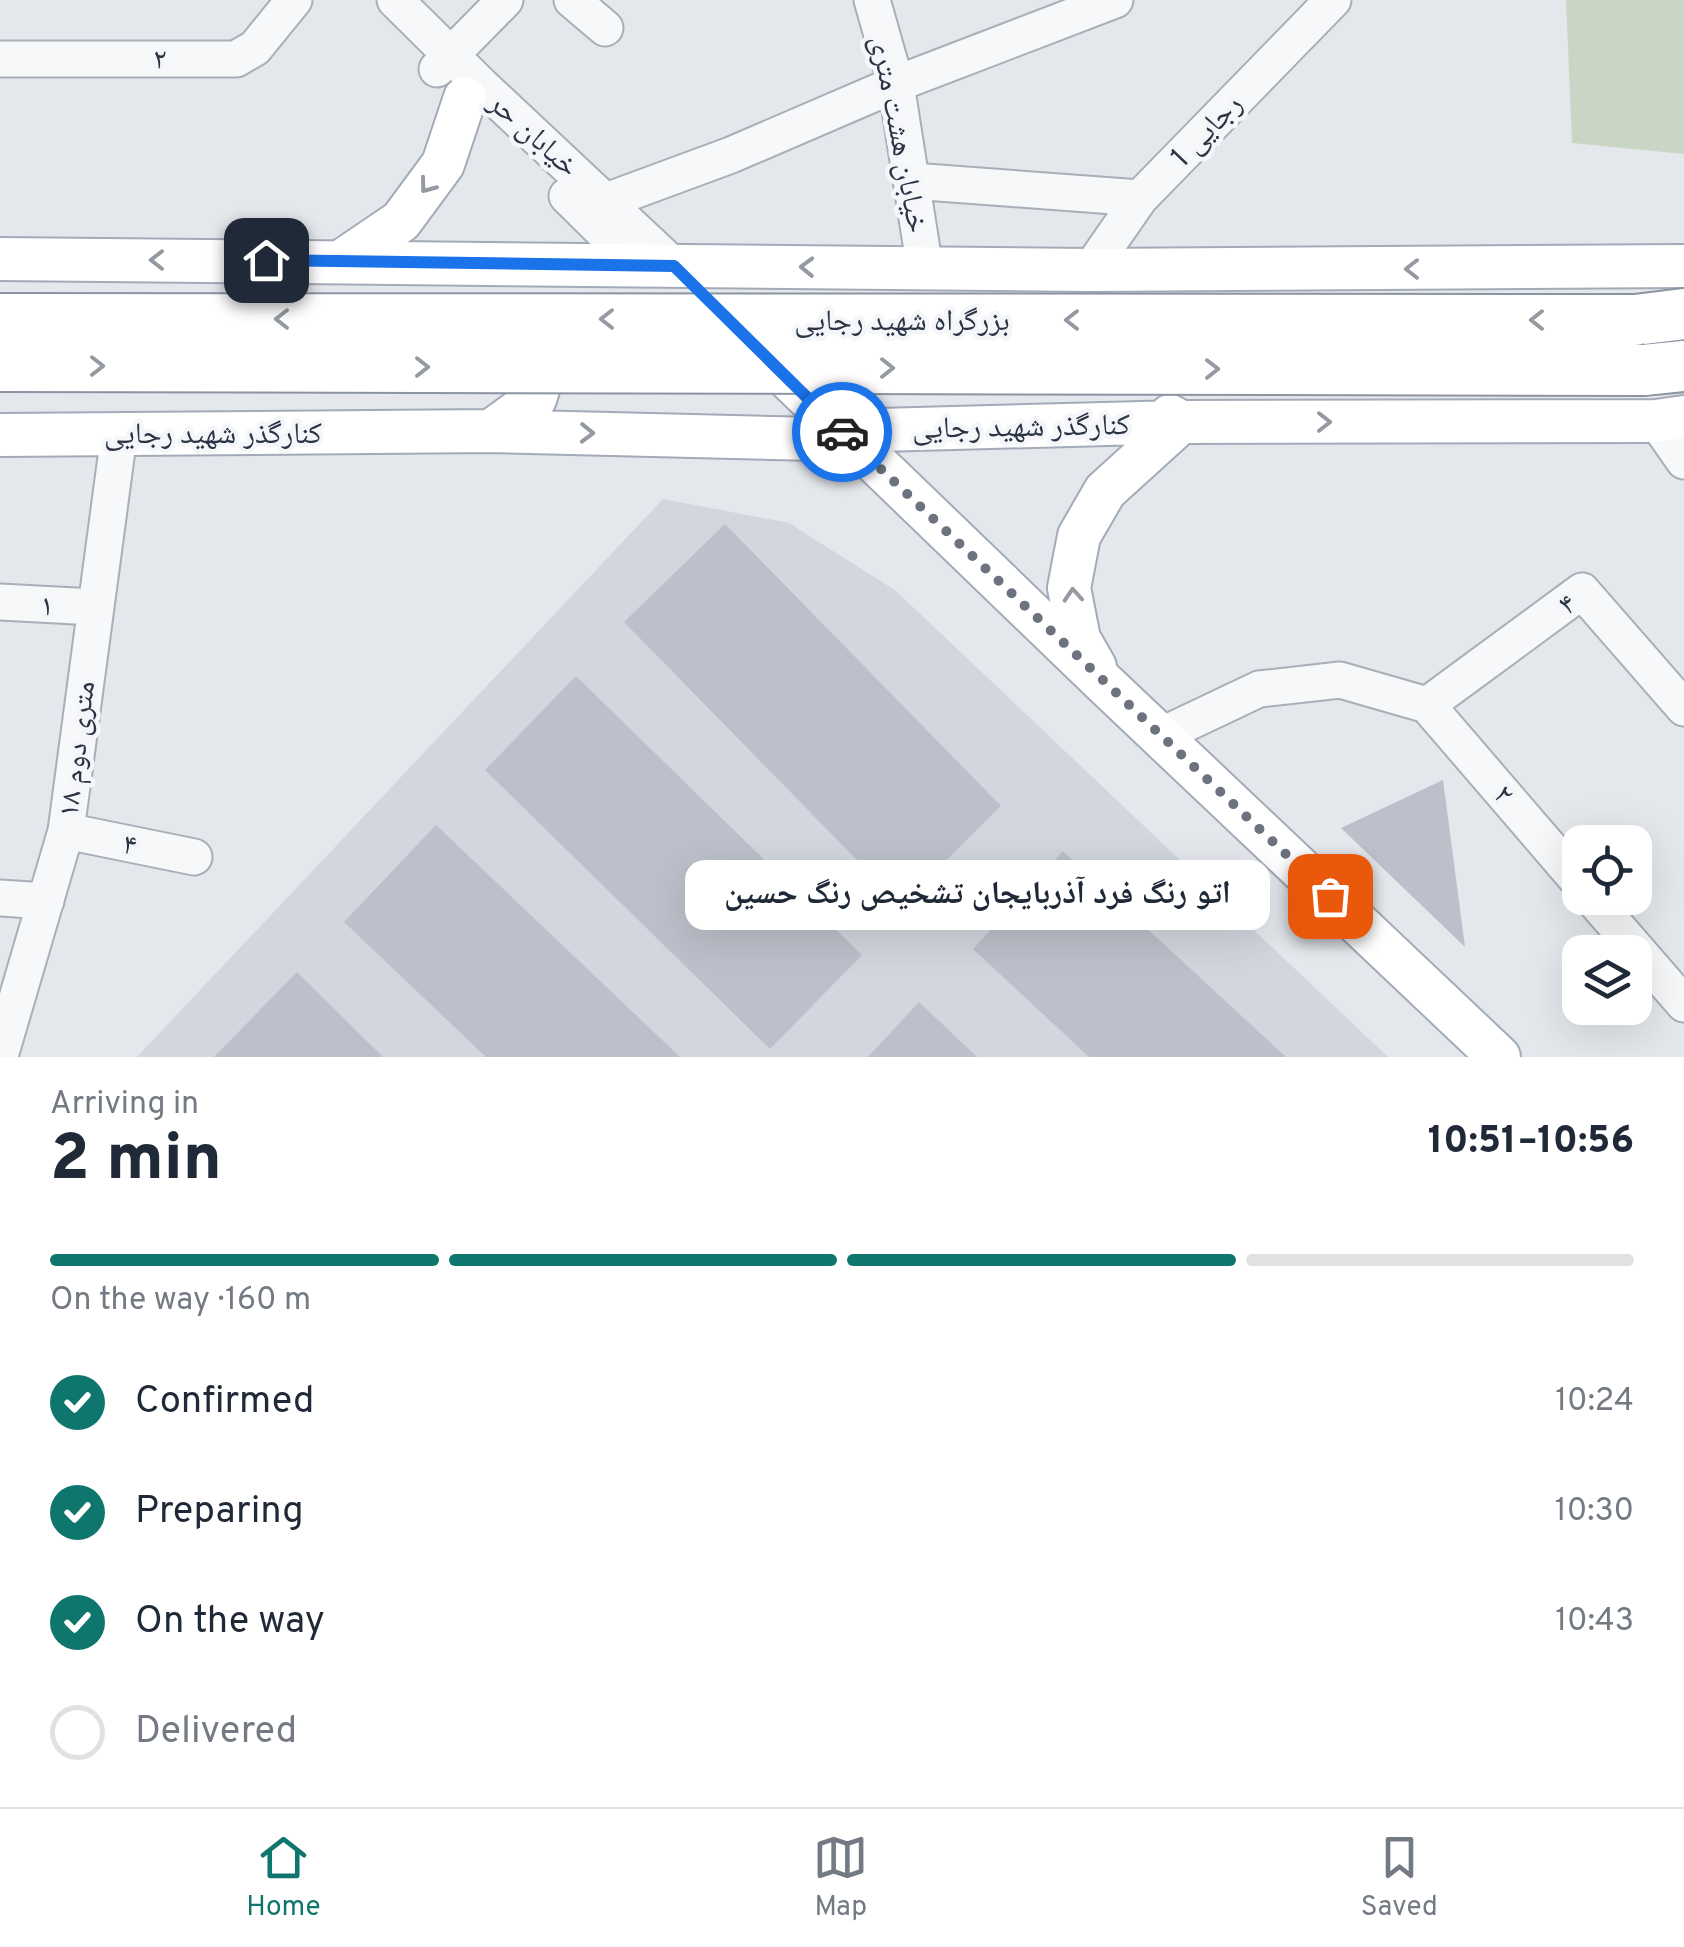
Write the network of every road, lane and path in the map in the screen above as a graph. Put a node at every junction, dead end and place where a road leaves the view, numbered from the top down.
1 (294, 0) edge
2 (366, 0) edge
3 (395, 0) edge
4 (504, 0) edge
5 (572, 0) edge
6 (872, 0) edge
7 (1116, 0) edge
8 (1333, 0) edge
9 (604, 28) dead end
10 (0, 59) edge
11 (451, 74) junction
12 (896, 84) junction
13 (912, 181) junction
14 (1140, 198) junction
15 (595, 206) junction
16 (0, 259) edge
17 (342, 261) junction
18 (491, 265) junction
19 (1684, 266) edge
20 (657, 267) junction
21 (925, 269) junction
22 (1090, 270) junction
23 (1189, 270) junction
24 (1684, 314) edge
25 (0, 319) edge
26 (0, 366) edge
27 (1664, 368) edge
28 (1670, 419) edge
29 (1181, 422) junction
30 (492, 431) junction
31 (0, 434) edge
32 (119, 434) junction
33 (828, 435) junction
34 (1684, 461) edge
35 (0, 602) edge
36 (94, 607) junction
37 (1105, 684) junction
38 (1427, 705) junction
39 (1684, 708) edge
40 (1160, 736) junction
41 (66, 831) junction
42 (194, 858) dead end
43 (1562, 862) edge
44 (0, 898) edge
45 (46, 901) junction
46 (1607, 915) edge
47 (1684, 1004) edge
48 (0, 1056) edge
49 (1461, 1057) edge
50 (1499, 1057) edge

1 - 10 street, ۲
2 - 11 street, خیابان حر
3 - 11 street, خیابان حر
4 - 11 street
5 - 9 street
6 - 12 street, خیابان هشت متری
7 - 12 street
8 - 14 street, رجایی 1
11 - 15 street, خیابان حر
11 -> 17 main road
12 - 13 street, خیابان هشت متری
12 - 15 street
13 - 14 street
13 - 21 street, خیابان هشت متری
14 - 22 street, رجایی 1
15 - 20 street, خیابان حر
17 -> 16 main road
17 - 18 main road
18 - 20 main road
18 - 30 main road
19 -> 23 main road
21 -> 20 main road
20 - 33 main road
21 - 22 main road
22 - 23 main road
23 - 29 main road
24 -> 25 highway, بزرگراه شهید رجایی, bridge
26 -> 27 highway, بزرگراه شهید رجایی, bridge
29 -> 28 main road, کنارگذر شهید رجایی
28 - 34 street
29 - 33 main road, کنارگذر شهید رجایی
37 -> 29 main road
30 - 32 main road, کنارگذر شهید رجایی
30 -> 33 main road, کنارگذر شهید رجایی
31 - 32 main road, کنارگذر شهید رجایی
32 - 36 street, ۱۸ متری دوم
33 - 37 main road
33 - 49 main road
35 - 36 street, ۱
36 - 41 street, ۱۸ متری دوم
37 - 40 main road
38 - 39 street, ۴
38 - 40 street
38 - 43 street, ۲
40 - 50 main road
41 - 42 street, ۴
41 - 45 street, ۱۸ متری دوم
44 - 45 street
45 - 48 street, ۱۸ متری دوم
46 - 47 street

